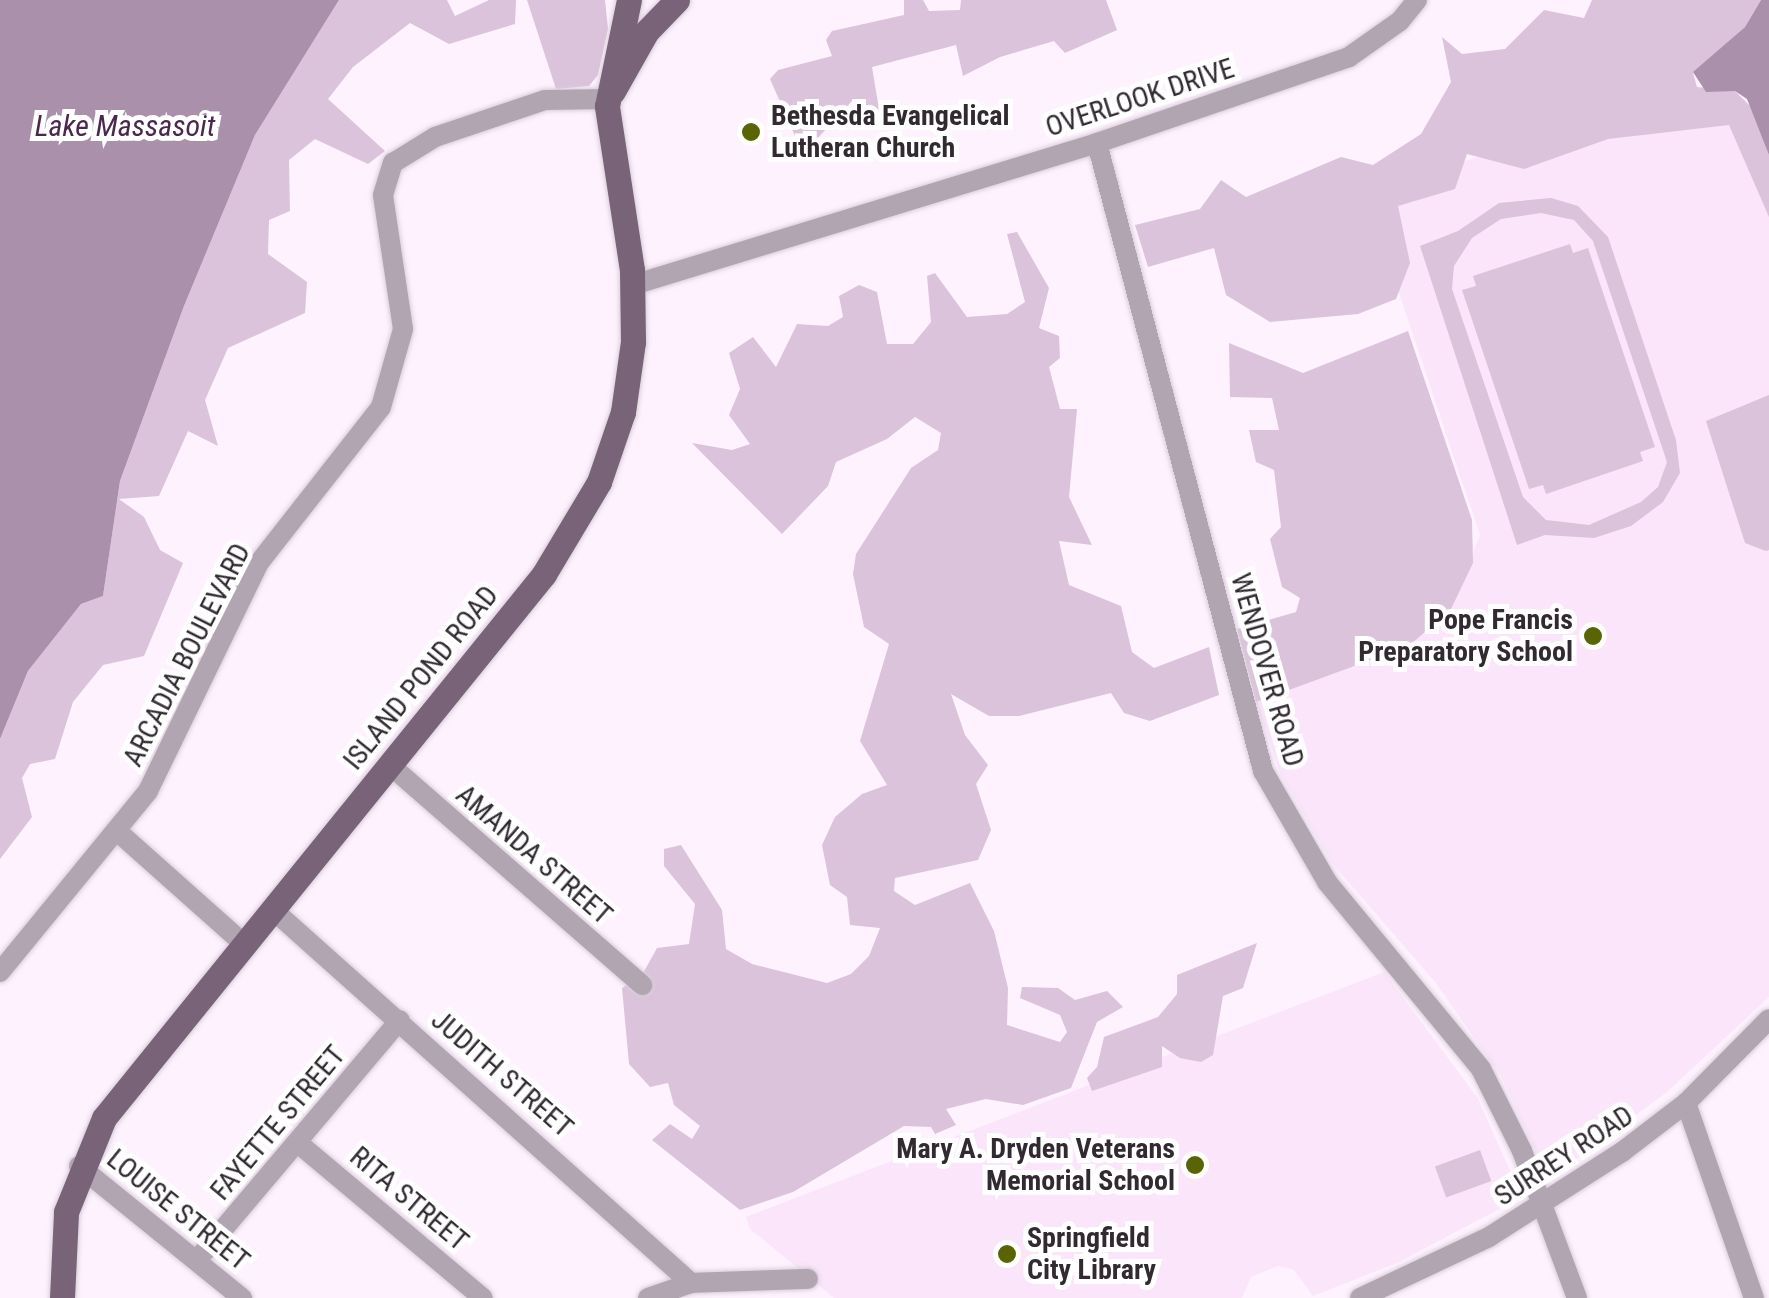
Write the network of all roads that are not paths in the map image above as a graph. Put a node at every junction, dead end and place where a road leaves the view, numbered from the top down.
1 (612, 0) edge
2 (629, 0) edge
3 (677, 0) edge
4 (1417, 0) edge
5 (621, 26) junction
6 (608, 99) junction
7 (1096, 143) junction
8 (633, 285) junction
9 (390, 766) junction
10 (117, 830) junction
11 (272, 909) junction
12 (244, 944) junction
13 (0, 972) edge
14 (642, 985) dead end
15 (1769, 1019) edge
16 (400, 1020) junction
17 (1686, 1103) junction
18 (298, 1143) junction
19 (80, 1166) junction
20 (1544, 1203) junction
21 (197, 1260) junction
22 (808, 1279) dead end
23 (692, 1283) junction
24 (1404, 1290) edge
25 (62, 1298) edge
26 (242, 1298) edge
27 (483, 1298) edge
28 (648, 1298) edge
29 (1360, 1298) edge
30 (1577, 1298) edge
31 (1754, 1298) edge

1 - 5 main road, ISLAND POND ROAD
2 - 5 main road, ISLAND POND ROAD
3 - 6 main road
4 - 7 street, OVERLOOK DRIVE
5 - 6 main road, ISLAND POND ROAD
6 - 8 main road, ISLAND POND ROAD
6 - 10 street, ARCADIA BOULEVARD
7 - 8 street, OVERLOOK DRIVE
7 - 20 street, WENDOVER ROAD
8 - 9 main road, ISLAND POND ROAD
9 - 11 main road, ISLAND POND ROAD
9 - 14 street, AMANDA STREET
10 - 12 street
10 - 13 street, ARCADIA BOULEVARD
11 - 12 main road, ISLAND POND ROAD
11 - 16 street, JUDITH STREET
12 - 19 main road, ISLAND POND ROAD
15 - 17 street, SURREY ROAD
16 - 18 street, FAYETTE STREET
16 - 23 street, JUDITH STREET
17 - 20 street, SURREY ROAD
17 - 31 street
18 - 21 street, FAYETTE STREET
18 - 27 street, RITA STREET
19 - 21 street, LOUISE STREET
19 - 25 main road, ISLAND POND ROAD
20 - 24 street, SURREY ROAD
20 - 30 street, WENDOVER ROAD
21 - 26 street, LOUISE STREET
22 - 23 street
23 - 28 street
24 - 29 street, SURREY ROAD

